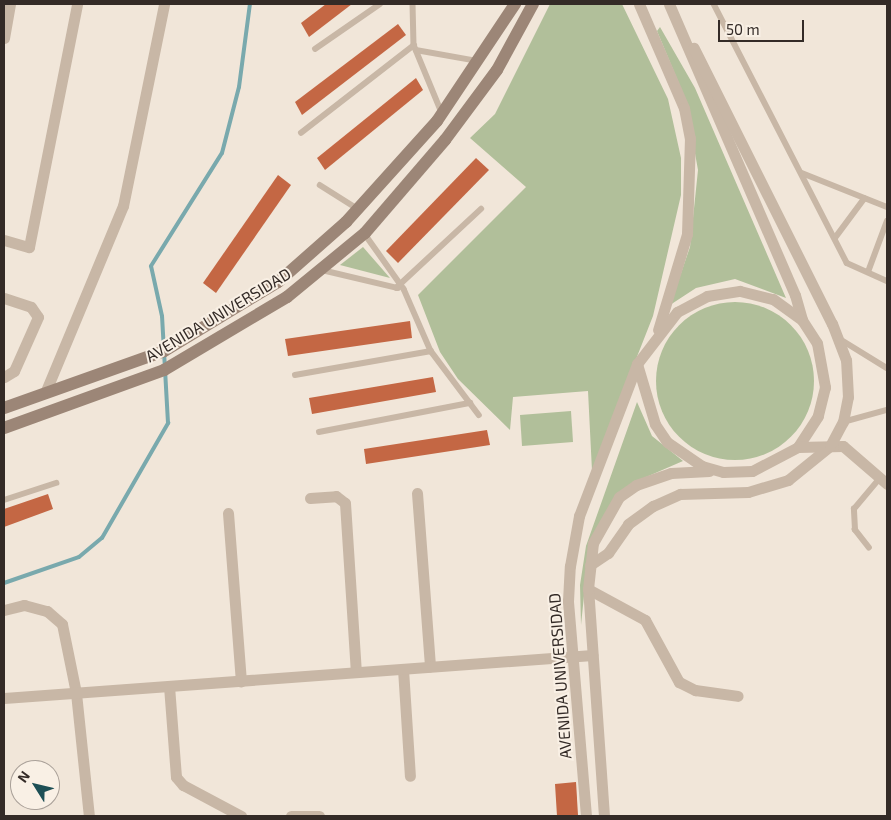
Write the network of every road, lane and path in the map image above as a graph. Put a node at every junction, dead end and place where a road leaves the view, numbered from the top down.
1 (10, 4) edge
2 (77, 4) edge
3 (164, 4) edge
4 (380, 4) edge
5 (413, 4) edge
6 (514, 4) edge
7 (533, 4) edge
8 (639, 4) edge
9 (669, 4) edge
10 (714, 4) edge
11 (677, 22) junction
12 (4, 38) edge
13 (415, 47) junction
14 (315, 49) dead end
15 (480, 62) junction
16 (442, 114) junction
17 (301, 133) dead end
18 (802, 173) junction
19 (320, 185) dead end
20 (864, 199) junction
21 (887, 207) edge
22 (358, 209) junction
23 (481, 209) dead end
24 (887, 221) edge
25 (365, 233) junction
26 (835, 238) junction
27 (4, 240) edge
28 (320, 270) junction
29 (868, 272) junction
30 (887, 281) edge
31 (400, 287) junction
32 (4, 298) edge
33 (802, 320) junction
34 (832, 324) junction
35 (810, 330) junction
36 (837, 338) junction
37 (656, 339) junction
38 (431, 352) junction
39 (636, 364) junction
40 (887, 368) edge
41 (295, 375) dead end
42 (4, 377) edge
43 (45, 393) junction
44 (470, 403) junction
45 (4, 408) edge
46 (887, 410) edge
47 (479, 415) dead end
48 (843, 422) junction
49 (4, 428) edge
50 (319, 432) dead end
51 (830, 446) junction
52 (798, 447) junction
53 (723, 472) junction
54 (884, 480) edge
55 (56, 483) dead end
56 (417, 493) dead end
57 (310, 498) dead end
58 (4, 500) edge
59 (228, 514) dead end
60 (870, 548) dead end
61 (590, 565) junction
62 (588, 589) junction
63 (4, 610) edge
64 (592, 655) junction
65 (575, 657) junction
66 (430, 667) junction
67 (403, 669) junction
68 (356, 672) junction
69 (241, 681) junction
70 (169, 686) junction
71 (76, 693) junction
72 (738, 696) dead end
73 (4, 698) edge
74 (410, 776) dead end
75 (89, 816) edge
76 (240, 816) edge
77 (291, 816) edge
78 (320, 816) edge
79 (586, 816) edge
80 (604, 816) edge

1 - 12 street
2 - 27 street
3 - 43 street
4 - 14 lane
5 - 13 lane
6 - 15 street, AVENIDA UNIVERSIDAD
7 - 25 street, AVENIDA UNIVERSIDAD
8 - 37 street
9 - 11 street
10 - 18 lane
11 - 33 street
11 - 34 street
13 - 15 lane
13 - 16 lane
13 - 17 lane
15 - 16 street, AVENIDA UNIVERSIDAD
16 - 22 street, AVENIDA UNIVERSIDAD
18 - 20 lane
18 - 26 lane
19 - 22 lane
20 - 21 lane
20 - 26 lane
22 - 43 street, AVENIDA UNIVERSIDAD
23 - 31 lane
24 - 29 lane
25 - 28 street, AVENIDA UNIVERSIDAD
25 - 31 lane
26 - 29 lane
28 - 31 lane
28 - 49 street, AVENIDA UNIVERSIDAD
29 - 30 lane
31 - 38 lane
32 - 42 street
33 - 35 street
33 - 37 street, AVENIDA UNIVERSIDAD
34 - 35 street
34 - 36 street
35 - 52 street
36 - 40 lane
36 - 48 street
37 - 39 street, AVENIDA UNIVERSIDAD
38 - 41 lane
38 - 44 lane
39 - 53 street
39 - 65 street, AVENIDA UNIVERSIDAD
43 - 45 street, AVENIDA UNIVERSIDAD
44 - 47 lane
44 - 50 lane
46 - 48 lane
48 - 51 street
51 - 52 street
51 - 54 street
51 - 61 street
52 - 53 street, AVENIDA UNIVERSIDAD
53 - 61 street, AVENIDA UNIVERSIDAD
54 - 60 lane
55 - 58 lane
56 - 66 street
57 - 68 street
59 - 69 street
61 - 62 street, AVENIDA UNIVERSIDAD
62 - 64 street, AVENIDA UNIVERSIDAD
62 - 72 street
63 - 71 street
64 - 65 street
64 - 80 street, AVENIDA UNIVERSIDAD
65 - 66 street
65 - 79 street, AVENIDA UNIVERSIDAD
66 - 67 street
67 - 68 street
67 - 74 street
68 - 69 street
69 - 70 street
70 - 71 street
70 - 76 street
71 - 73 street
71 - 75 street
77 - 78 street

